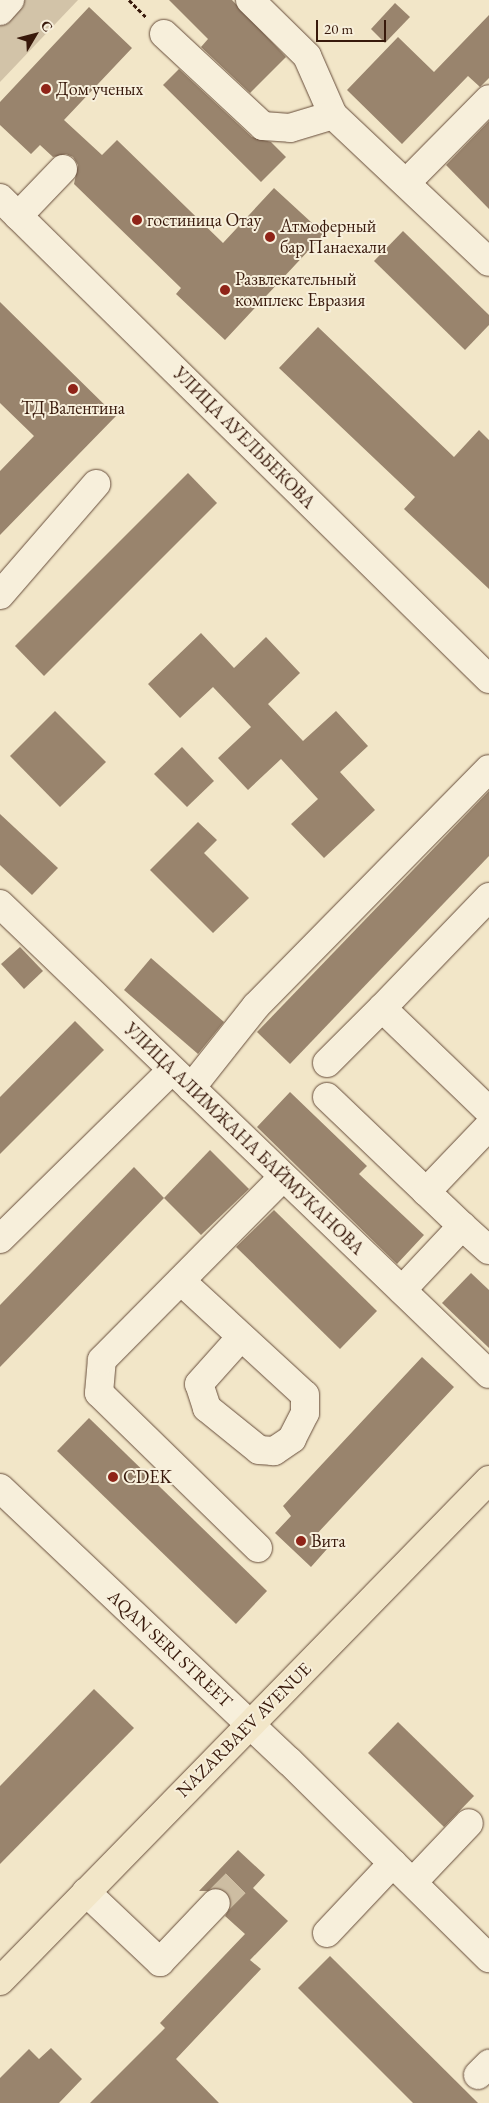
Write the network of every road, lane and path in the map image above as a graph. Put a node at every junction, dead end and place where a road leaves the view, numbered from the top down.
1 (10, 0) edge
2 (250, 0) edge
3 (0, 11) edge
4 (164, 34) dead end
5 (489, 99) edge
6 (333, 115) junction
7 (64, 170) dead end
8 (406, 183) junction
9 (5, 203) edge
10 (489, 262) edge
11 (96, 484) dead end
12 (0, 595) edge
13 (489, 679) edge
14 (489, 769) edge
15 (489, 897) edge
16 (0, 904) edge
17 (382, 1008) junction
18 (327, 1063) dead end
19 (181, 1079) junction
20 (327, 1097) dead end
21 (489, 1111) edge
22 (489, 1126) edge
23 (282, 1178) junction
24 (426, 1192) junction
25 (462, 1226) junction
26 (0, 1239) edge
27 (489, 1250) edge
28 (181, 1281) junction
29 (402, 1290) junction
30 (241, 1337) dead end
31 (489, 1374) edge
32 (489, 1480) edge
33 (0, 1488) edge
34 (258, 1548) dead end
35 (250, 1724) junction
36 (469, 1823) dead end
37 (393, 1863) junction
38 (413, 1882) junction
39 (86, 1892) junction
40 (216, 1903) tunnel mouth
41 (327, 1934) dead end
42 (489, 1958) edge
43 (0, 1981) edge

1 - 3 street
2 - 6 street
4 - 6 street
5 - 8 street
6 - 8 street
7 - 9 street
8 - 10 street
9 - 13 street, УЛИЦА АУЕЛЬБЕКОВА
11 - 12 street
14 - 19 street
15 - 17 street
16 - 19 street, УЛИЦА АЛИМЖАНА БАЙМУКАНОВА
17 - 18 street
17 - 21 street
19 - 23 street, УЛИЦА АЛИМЖАНА БАЙМУКАНОВА
19 - 26 street
20 - 24 street
22 - 24 street
23 - 28 street
23 - 29 street, УЛИЦА АЛИМЖАНА БАЙМУКАНОВА
24 - 25 street
25 - 27 street
25 - 29 street
28 - 30 street
28 - 34 street
29 - 31 street, УЛИЦА АЛИМЖАНА БАЙМУКАНОВА
32 - 35 highway, NAZARBAEV AVENUE
33 - 35 street, AQAN SERI STREET
35 - 37 street, AQAN SERI STREET
35 - 39 highway, NAZARBAEV AVENUE
36 - 38 street
37 - 38 street, AQAN SERI STREET
37 - 41 street
38 - 42 street, AQAN SERI STREET
39 - 40 street
39 - 43 highway, NAZARBAEV AVENUE

